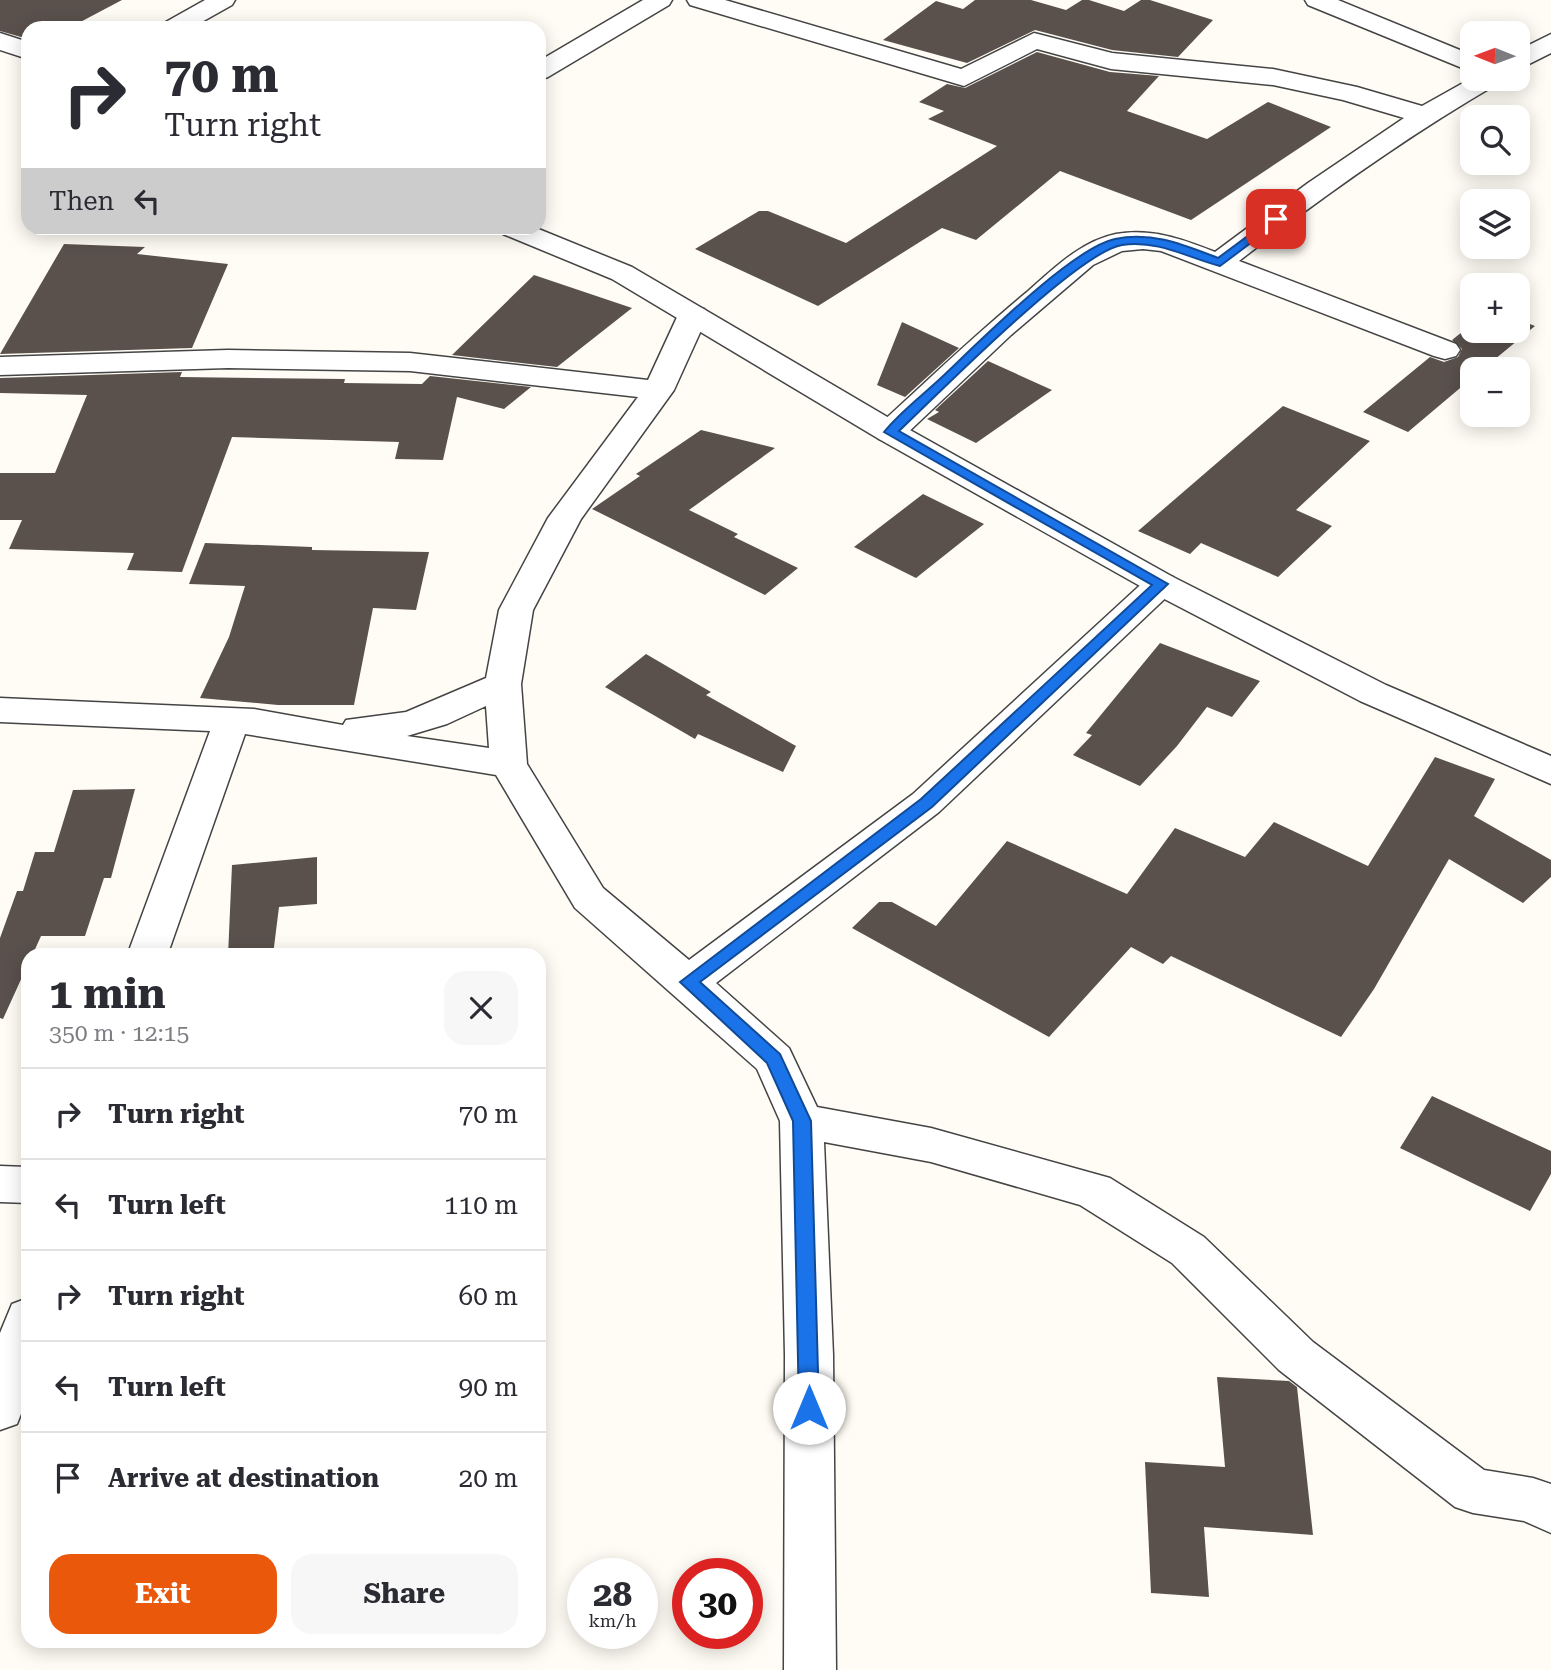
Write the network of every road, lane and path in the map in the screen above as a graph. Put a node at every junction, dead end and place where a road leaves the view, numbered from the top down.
1 (223, 0) edge
2 (660, 0) edge
3 (699, 0) edge
4 (1317, 0) edge
5 (186, 21) edge
6 (0, 41) edge
7 (1551, 42) edge
8 (21, 48) edge
9 (1530, 54) edge
10 (1460, 59) edge
11 (546, 68) edge
12 (1466, 91) edge
13 (1423, 115) junction
14 (530, 235) edge
15 (1220, 262) junction
16 (693, 315) junction
17 (1445, 350) dead end
18 (0, 366) edge
19 (659, 390) junction
20 (890, 432) junction
21 (1161, 584) junction
22 (503, 684) junction
23 (0, 710) edge
24 (232, 720) junction
25 (508, 764) junction
26 (1551, 771) edge
27 (150, 948) edge
28 (688, 982) junction
29 (802, 1121) junction
30 (0, 1184) edge
31 (21, 1185) edge
32 (21, 1341) edge
33 (0, 1409) edge
34 (1551, 1511) edge
35 (810, 1670) edge

1 - 5 street
2 - 11 street
3 - 13 street
4 - 10 street
6 - 8 street
7 - 9 street
12 - 13 street
13 - 15 street
14 - 16 street
15 - 17 street
15 - 20 street
16 - 19 street
16 - 20 street
18 - 19 street
19 - 22 street
20 - 21 street
21 - 26 street
21 - 28 street
22 - 24 street
22 - 25 street
23 - 24 street
24 - 25 street
24 - 27 street
25 - 28 street
28 - 29 street
29 - 34 street
29 - 35 street
30 - 31 street
32 - 33 street

